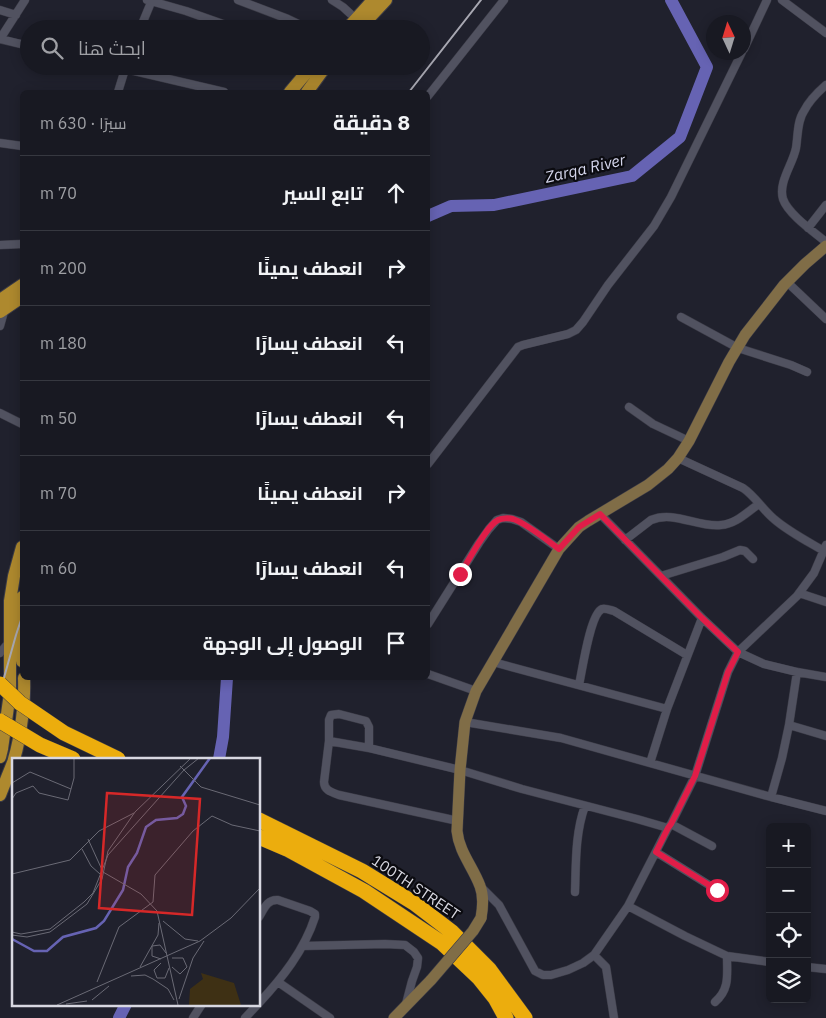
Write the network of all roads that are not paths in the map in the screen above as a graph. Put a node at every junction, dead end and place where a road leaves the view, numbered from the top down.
1 (25, 0) edge
2 (150, 0) edge
3 (238, 0) edge
4 (332, 0) edge
5 (373, 0) edge
6 (386, 0) edge
7 (504, 0) edge
8 (767, 0) edge
9 (782, 0) edge
10 (0, 10) edge
11 (16, 15) junction
12 (143, 20) edge
13 (212, 20) edge
14 (290, 20) edge
15 (351, 20) edge
16 (358, 20) edge
17 (361, 20) edge
18 (751, 33) edge
19 (826, 34) edge
20 (0, 39) edge
21 (20, 44) edge
22 (738, 60) edge
23 (124, 75) edge
24 (155, 75) edge
25 (304, 75) edge
26 (319, 75) edge
27 (826, 85) edge
28 (119, 90) edge
29 (216, 90) edge
30 (292, 90) edge
31 (308, 90) edge
32 (430, 93) edge
33 (0, 143) edge
34 (20, 146) edge
35 (826, 205) edge
36 (808, 228) junction
37 (20, 244) edge
38 (826, 244) edge
39 (0, 245) edge
40 (787, 282) junction
41 (20, 287) edge
42 (20, 298) edge
43 (2, 307) edge
44 (681, 317) dead end
45 (826, 319) edge
46 (0, 326) edge
47 (738, 348) junction
48 (807, 372) dead end
49 (629, 407) dead end
50 (0, 413) edge
51 (20, 423) edge
52 (689, 441) junction
53 (678, 458) junction
54 (430, 461) edge
55 (759, 504) junction
56 (600, 514) junction
57 (625, 540) junction
58 (825, 548) edge
59 (559, 549) junction
60 (20, 554) edge
61 (753, 559) dead end
62 (661, 576) junction
63 (799, 594) junction
64 (826, 602) edge
65 (702, 618) junction
66 (430, 621) edge
67 (20, 632) edge
68 (10, 641) junction
69 (0, 652) edge
70 (738, 652) junction
71 (688, 655) junction
72 (494, 662) junction
73 (796, 672) junction
74 (430, 675) edge
75 (826, 677) edge
76 (24, 680) edge
77 (0, 684) edge
78 (579, 686) junction
79 (476, 691) junction
80 (667, 709) junction
81 (0, 721) edge
82 (466, 722) junction
83 (789, 725) junction
84 (826, 736) edge
85 (330, 741) junction
86 (369, 748) junction
87 (0, 757) edge
88 (14, 758) edge
89 (71, 758) edge
90 (116, 758) edge
91 (650, 763) junction
92 (12, 765) edge
93 (460, 770) junction
94 (695, 776) junction
95 (0, 795) edge
96 (771, 798) junction
97 (585, 806) junction
98 (826, 811) edge
99 (260, 821) edge
100 (458, 821) junction
101 (669, 826) junction
102 (260, 836) edge
103 (291, 844) junction
104 (712, 846) dead end
105 (656, 852) junction
106 (481, 887) junction
107 (717, 890) dead end
108 (575, 892) dead end
109 (628, 906) junction
110 (260, 915) edge
111 (304, 946) junction
112 (594, 955) junction
113 (727, 956) junction
114 (766, 961) edge
115 (811, 967) edge
116 (826, 969) edge
117 (278, 982) junction
118 (260, 1002) edge
119 (714, 1002) dead end
120 (201, 1006) edge
121 (256, 1006) edge
122 (406, 1006) junction
123 (193, 1018) edge
124 (245, 1018) edge
125 (330, 1018) edge
126 (394, 1018) edge
127 (506, 1018) edge
128 (525, 1018) edge
129 (614, 1018) edge

1 - 11 street
2 - 12 street
2 - 13 street
3 - 14 street
4 - 15 street
5 - 16 main road
6 - 17 main road
7 - 32 street
8 - 18 street
9 - 19 street
10 - 11 street
11 - 20 street
20 - 21 street
22 - 54 street
23 - 28 street
24 - 29 street
25 - 30 main road
26 - 31 main road
27 - 36 street
33 - 34 street
35 - 36 street
36 - 38 street
37 - 39 street
38 - 40 street
40 - 45 street
40 - 47 street
41 - 43 main road
42 - 43 main road
43 - 46 street
44 - 47 street
47 - 48 street
47 - 52 street
49 - 52 street
50 - 51 street
52 - 53 street
53 - 55 street
53 - 56 street
55 - 57 street
55 - 58 street
56 - 57 street
56 - 59 street
57 - 62 street
58 - 63 street
59 - 66 street
59 - 72 street
60 - 68 main road
61 - 62 street
62 - 65 street
63 - 64 street
63 - 70 street
65 - 70 street
65 - 71 street
67 - 68 street
68 - 69 street
68 - 87 main road
70 - 73 street
70 - 94 street
71 - 78 street
71 - 80 street
72 - 78 street
72 - 79 street
73 - 75 street
73 - 83 street
74 - 79 street
76 - 88 main road
77 - 90 highway, bridge
78 - 80 street
79 - 82 street
80 - 91 street
81 - 89 highway, bridge
82 - 91 street
82 - 93 street
83 - 84 street
83 - 96 street
85 - 86 street
85 - 86 street
85 - 100 street
86 - 93 street
91 - 94 street
92 - 95 main road
93 - 97 street
93 - 100 street
94 - 96 street
94 - 101 street
96 - 98 street
97 - 101 street
97 - 108 street
99 - 103 highway, 100TH STREET
100 - 106 street
101 - 104 street
101 - 105 street
102 - 103 highway, 100TH STREET
103 - 127 highway, 100TH STREET
103 - 128 highway, 100TH STREET
105 - 107 street
105 - 109 street
106 - 112 street
106 - 122 street, bridge
109 - 112 street
109 - 113 street
110 - 111 street
111 - 117 street
111 - 122 street
112 - 129 street
113 - 114 street
113 - 119 street
115 - 116 street
117 - 118 street
117 - 125 street
120 - 123 street
121 - 124 street
122 - 126 street

